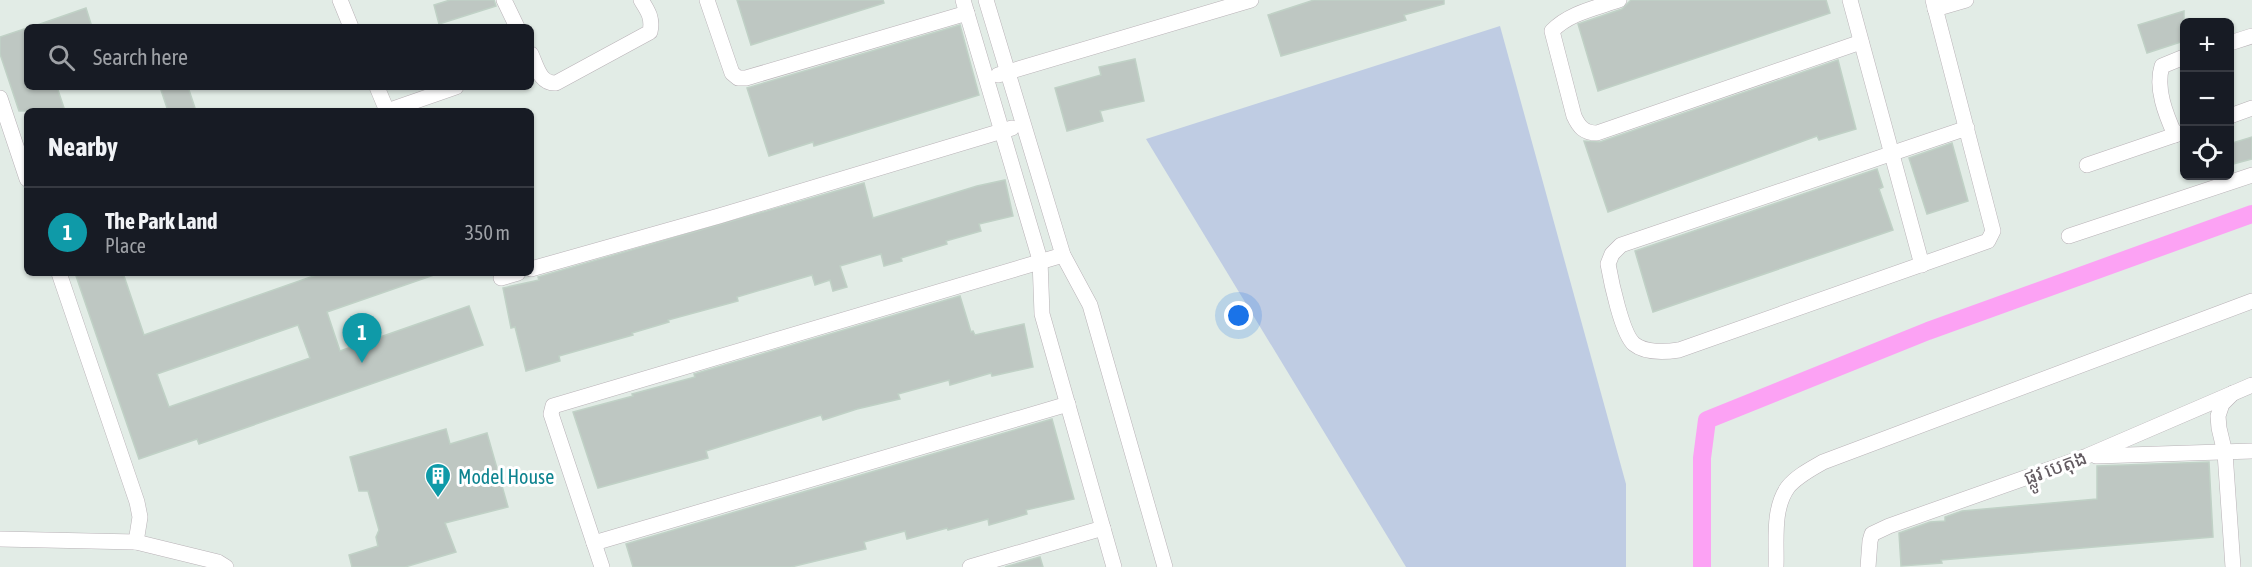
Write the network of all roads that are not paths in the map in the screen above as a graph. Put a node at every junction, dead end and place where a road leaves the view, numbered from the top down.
1 (340, 0) edge
2 (504, 0) edge
3 (641, 0) edge
4 (706, 0) edge
5 (986, 0) edge
6 (1251, 0) edge
7 (1619, 0) edge
8 (1850, 0) edge
9 (1966, 0) edge
10 (1934, 5) edge
11 (965, 7) edge
12 (350, 24) edge
13 (516, 24) edge
14 (2252, 36) edge
15 (2234, 41) edge
16 (1861, 42) junction
17 (2180, 59) edge
18 (534, 62) edge
19 (1008, 73) junction
20 (986, 78) junction
21 (378, 90) edge
22 (447, 90) edge
23 (0, 98) edge
24 (386, 108) edge
25 (396, 108) edge
26 (2252, 108) edge
27 (2234, 114) edge
28 (1023, 125) junction
29 (1966, 128) junction
30 (1002, 131) junction
31 (2180, 134) edge
32 (1891, 153) junction
33 (2088, 165) dead end
34 (24, 169) edge
35 (2252, 175) edge
36 (2069, 236) dead end
37 (1063, 255) junction
38 (1040, 260) junction
39 (1922, 265) junction
40 (534, 268) edge
41 (60, 276) edge
42 (508, 276) edge
43 (501, 278) dead end
44 (2252, 301) edge
45 (2252, 385) edge
46 (2236, 390) junction
47 (1068, 404) junction
48 (2252, 451) edge
49 (2225, 453) junction
50 (2087, 456) junction
51 (1103, 528) junction
52 (0, 538) edge
53 (136, 542) junction
54 (594, 543) junction
55 (1869, 560) edge
56 (226, 567) edge
57 (602, 567) edge
58 (970, 567) edge
59 (1114, 567) edge
60 (1164, 567) edge
61 (1776, 567) edge
62 (2233, 567) edge

1 - 12 street
2 - 13 street
3 - 18 street
4 - 11 street
5 - 19 street
6 - 19 street
7 - 16 street
8 - 16 street
9 - 10 street
10 - 29 street
11 - 20 street
14 - 15 street
16 - 32 street
17 - 31 street
19 - 20 street
19 - 28 street
20 - 30 street
21 - 24 street
22 - 25 street
23 - 34 street
26 - 27 street
28 - 30 street
28 - 37 street
29 - 32 street
29 - 39 street
30 - 38 street
30 - 40 street
31 - 33 street
32 - 39 street
32 - 39 street
35 - 36 street
37 - 38 street
37 - 60 street
38 - 47 street
38 - 54 street
41 - 53 street
42 - 43 street
44 - 61 street
45 - 46 street, ផ្លូវ បេតុង
46 - 49 street
46 - 50 street, ផ្លូវ បេតុង
47 - 51 street
47 - 54 street
48 - 49 street
49 - 50 street
49 - 62 street
50 - 55 street, ផ្លូវ បេតុង
51 - 58 street
51 - 59 street
52 - 53 street
53 - 56 street
54 - 57 street

